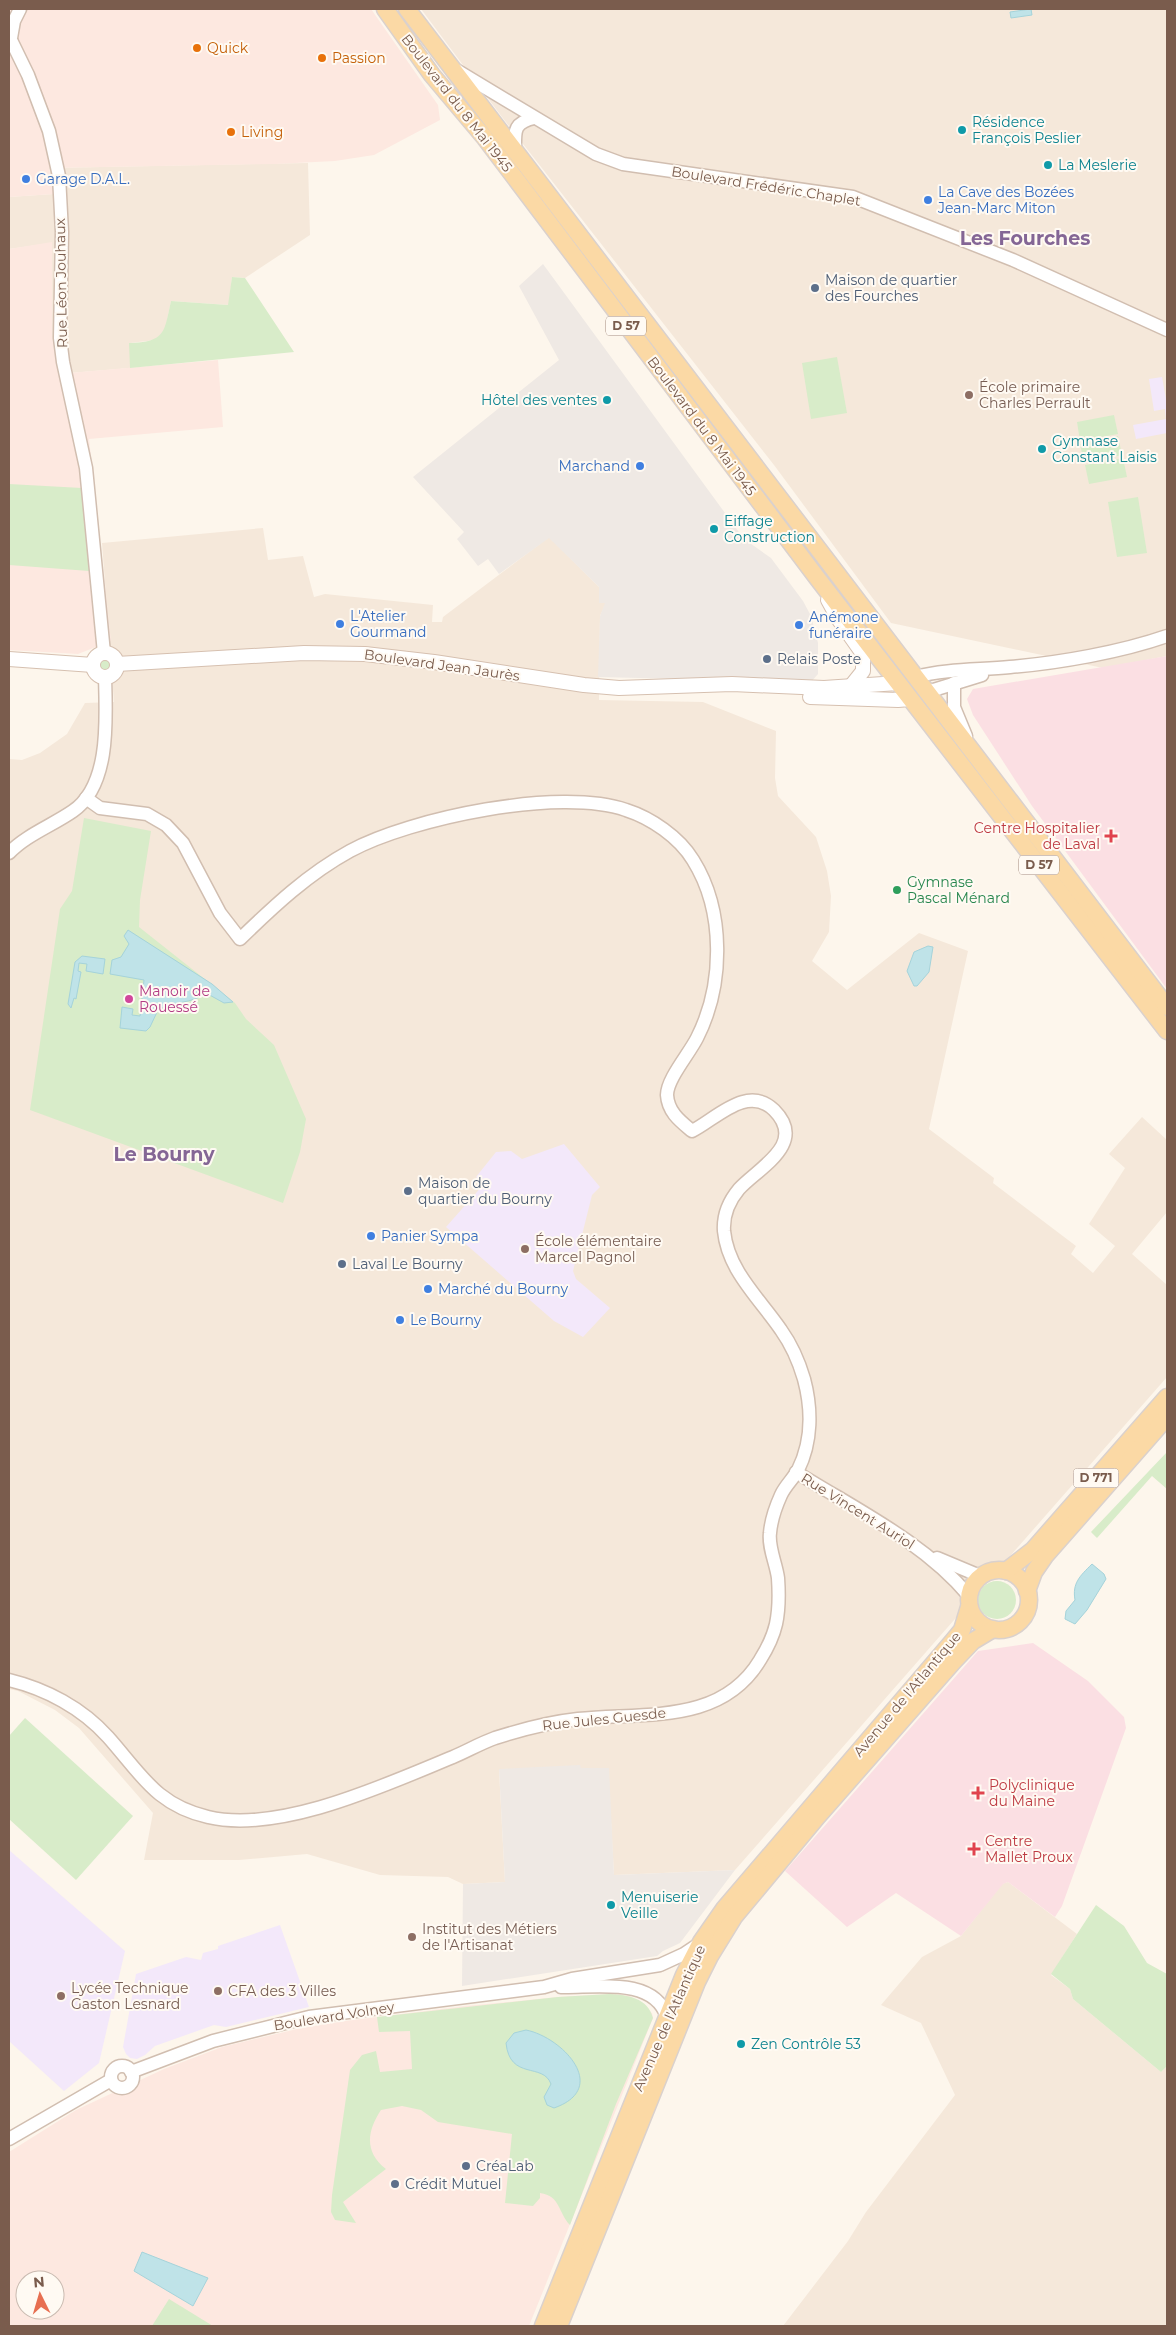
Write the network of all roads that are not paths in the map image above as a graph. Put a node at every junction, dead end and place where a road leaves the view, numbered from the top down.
1 (20, 9) edge
2 (385, 9) edge
3 (407, 9) edge
4 (10, 37) edge
5 (454, 69) junction
6 (534, 118) junction
7 (515, 150) junction
8 (1167, 330) edge
9 (818, 579) junction
10 (1167, 636) edge
11 (104, 653) junction
12 (9, 659) edge
13 (117, 664) junction
14 (92, 665) junction
15 (1011, 667) junction
16 (105, 677) junction
17 (906, 680) junction
18 (954, 683) junction
19 (851, 686) junction
20 (677, 687) junction
21 (918, 698) junction
22 (869, 699) junction
23 (982, 766) junction
24 (86, 798) junction
25 (9, 853) edge
26 (1167, 1007) edge
27 (1167, 1031) edge
28 (1167, 1397) edge
29 (1167, 1417) edge
30 (796, 1472) junction
31 (920, 1550) junction
32 (1006, 1571) junction
33 (980, 1576) junction
34 (1027, 1591) junction
35 (969, 1601) junction
36 (993, 1629) junction
37 (9, 1680) edge
38 (701, 1942) junction
39 (544, 1987) junction
40 (668, 2017) junction
41 (9, 2140) edge
42 (543, 2326) edge
43 (559, 2326) edge

1 - 4 street, Rue Léon Jouhaux
2 - 9 main road, Boulevard du 8 Mai 1945 / D 57
3 - 5 main road, Boulevard du 8 Mai 1945 / D 57
4 - 11 street, Rue Léon Jouhaux
5 - 6 street, Boulevard Frédéric Chaplet
5 - 7 main road, Boulevard du 8 Mai 1945 / D 57
6 - 7 street
6 - 8 street, Boulevard Frédéric Chaplet
7 - 17 main road, Boulevard du 8 Mai 1945 / D 57
9 - 17 main road, Boulevard du 8 Mai 1945
9 - 19 main road
10 - 15 street
11 - 13 main road
11 - 14 main road
12 - 14 main road
13 - 16 main road
13 - 20 main road, Boulevard Jean Jaurès
14 - 16 main road
15 - 17 street
15 - 18 street
16 - 24 street
17 - 19 main road, Boulevard Jean Jaurès
17 - 21 main road, Boulevard du 8 Mai 1945 / D 57
17 - 22 main road
18 - 21 street
18 - 23 street
19 - 20 main road, Boulevard Jean Jaurès
20 - 22 main road, Boulevard Jean Jaurès
21 - 22 main road, Boulevard Jean Jaurès
21 - 23 main road
21 - 27 main road, Boulevard du 8 Mai 1945 / D 57
23 - 26 main road, D 57
24 - 25 street
24 - 30 street, Rue Jules Guesde
28 - 32 main road, D 771
29 - 34 main road, D 771
30 - 31 street, Rue Vincent Auriol
30 - 37 street, Rue Jules Guesde
31 - 33 street, Rue Vincent Auriol
31 - 35 street, Rue Vincent Auriol
32 - 33 main road
32 - 34 main road
33 - 35 main road
34 - 36 main road
35 - 36 main road
35 - 38 main road, Avenue de l'Atlantique
36 - 43 main road, Avenue de l'Atlantique
38 - 39 street, Boulevard Volney
38 - 40 main road, Avenue de l'Atlantique
39 - 40 street, Boulevard Volney
39 - 41 street, Boulevard Volney
40 - 42 main road, Avenue de l'Atlantique

